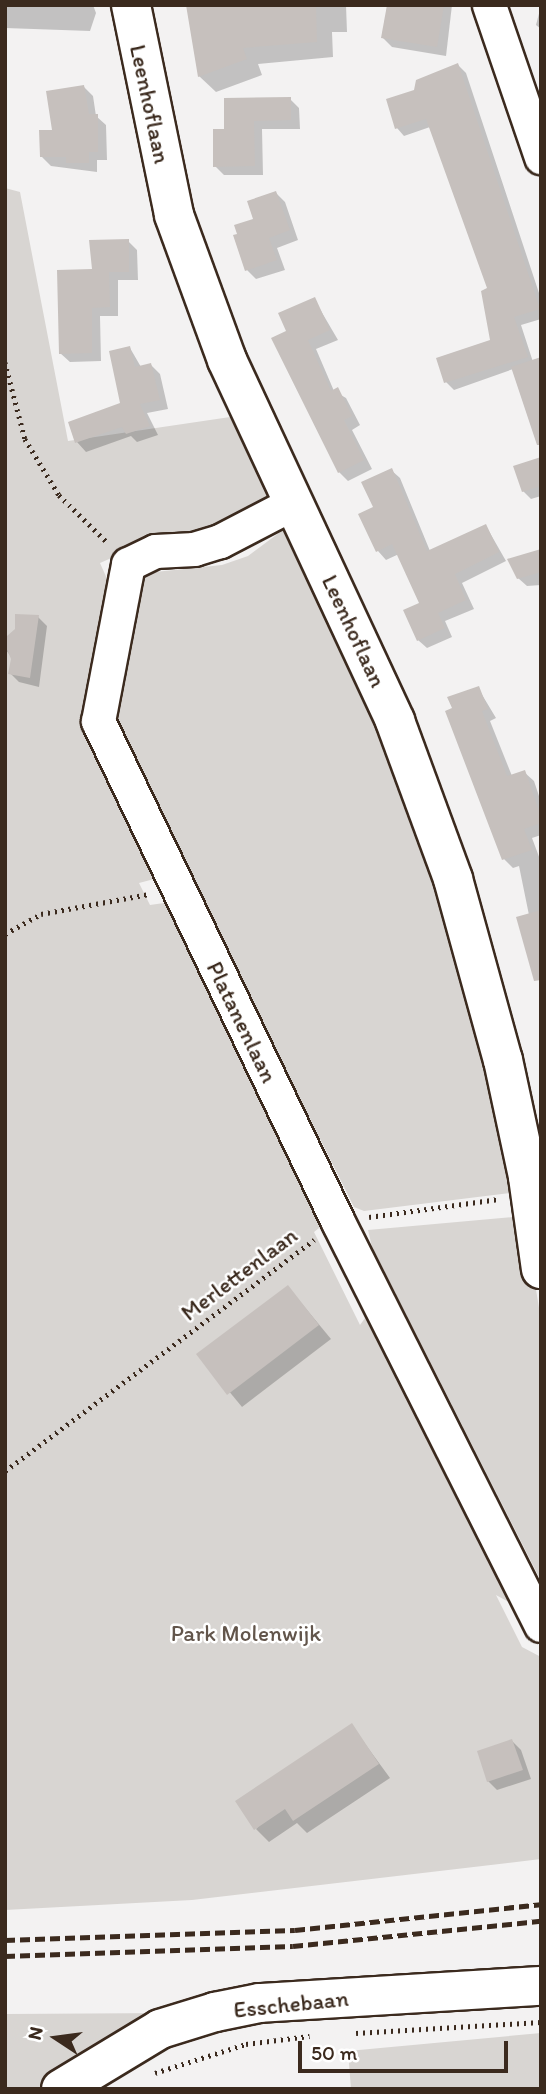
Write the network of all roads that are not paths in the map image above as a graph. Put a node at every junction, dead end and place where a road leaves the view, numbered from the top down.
1 (131, 5) edge
2 (489, 5) edge
3 (541, 157) edge
4 (295, 502) junction
5 (533, 1182) edge
6 (541, 1269) edge
7 (541, 1625) edge
8 (541, 1986) edge
9 (61, 2089) edge

1 - 4 street, Leenhoflaan
2 - 3 street
4 - 5 street, Leenhoflaan
4 - 7 street, Platanenlaan
5 - 6 street, Leenhoflaan
8 - 9 street, Esschebaan

